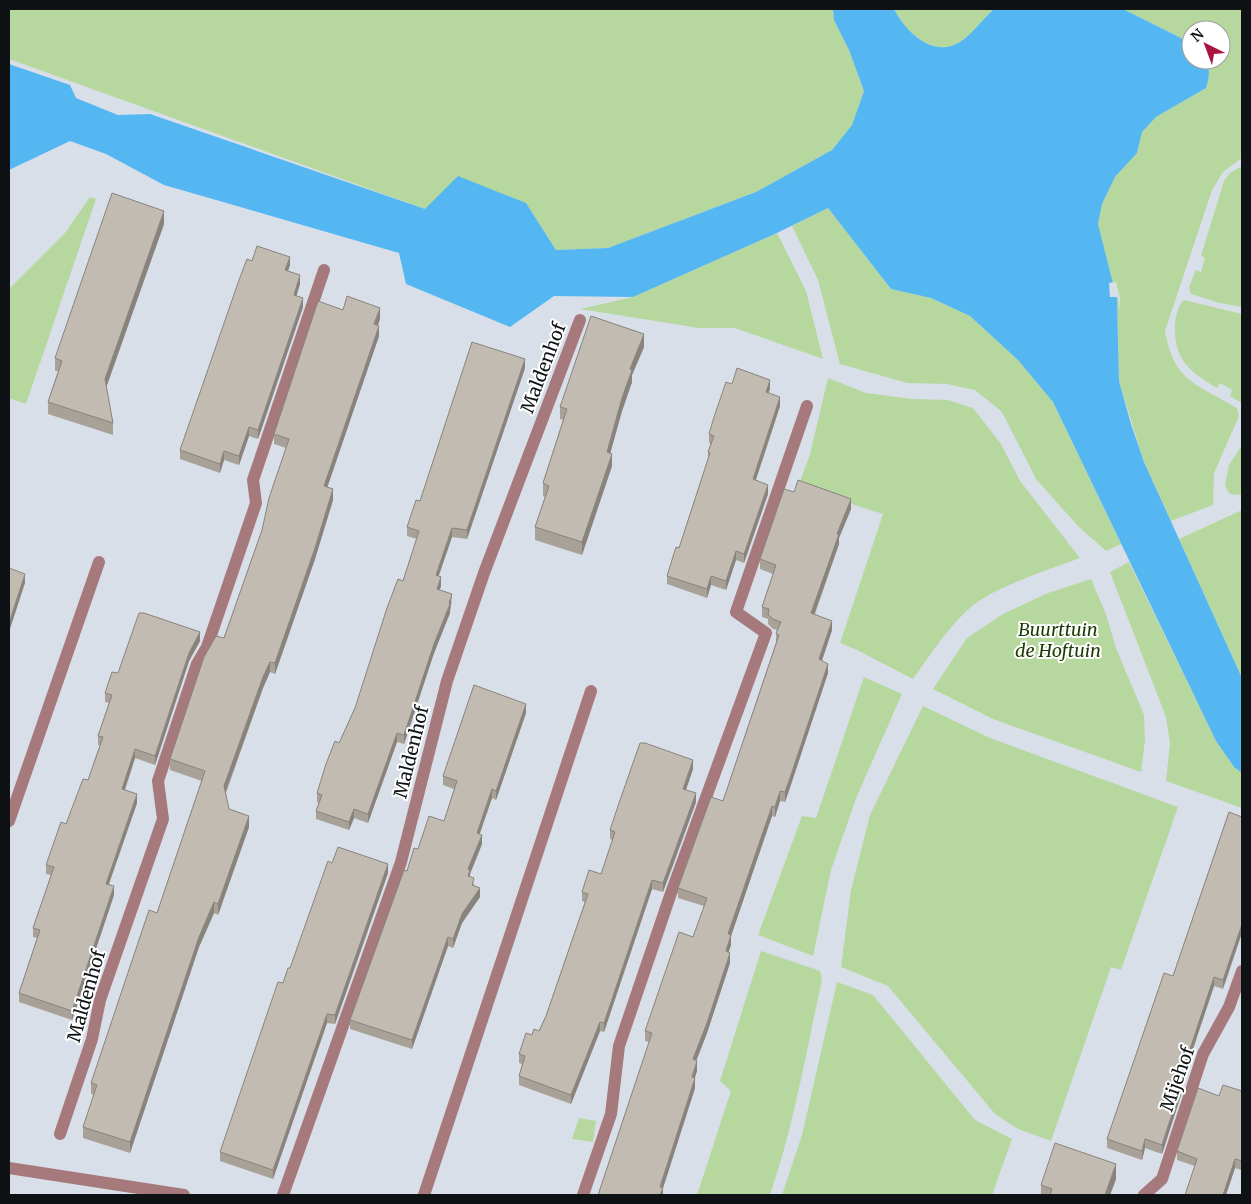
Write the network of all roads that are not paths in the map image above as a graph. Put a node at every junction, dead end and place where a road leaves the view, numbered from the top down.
1 (324, 270) dead end
2 (580, 320) dead end
3 (807, 406) dead end
4 (99, 562) dead end
5 (591, 691) dead end
6 (9, 821) edge
7 (1242, 971) edge
8 (60, 1134) dead end
9 (9, 1168) edge
10 (184, 1195) edge
11 (283, 1195) edge
12 (424, 1195) edge
13 (584, 1195) edge
14 (1144, 1195) edge

1 - 8 street, Maldenhof
2 - 11 street, Maldenhof
3 - 13 street
4 - 6 street
5 - 12 street
7 - 14 street, Mijehof
9 - 10 street

